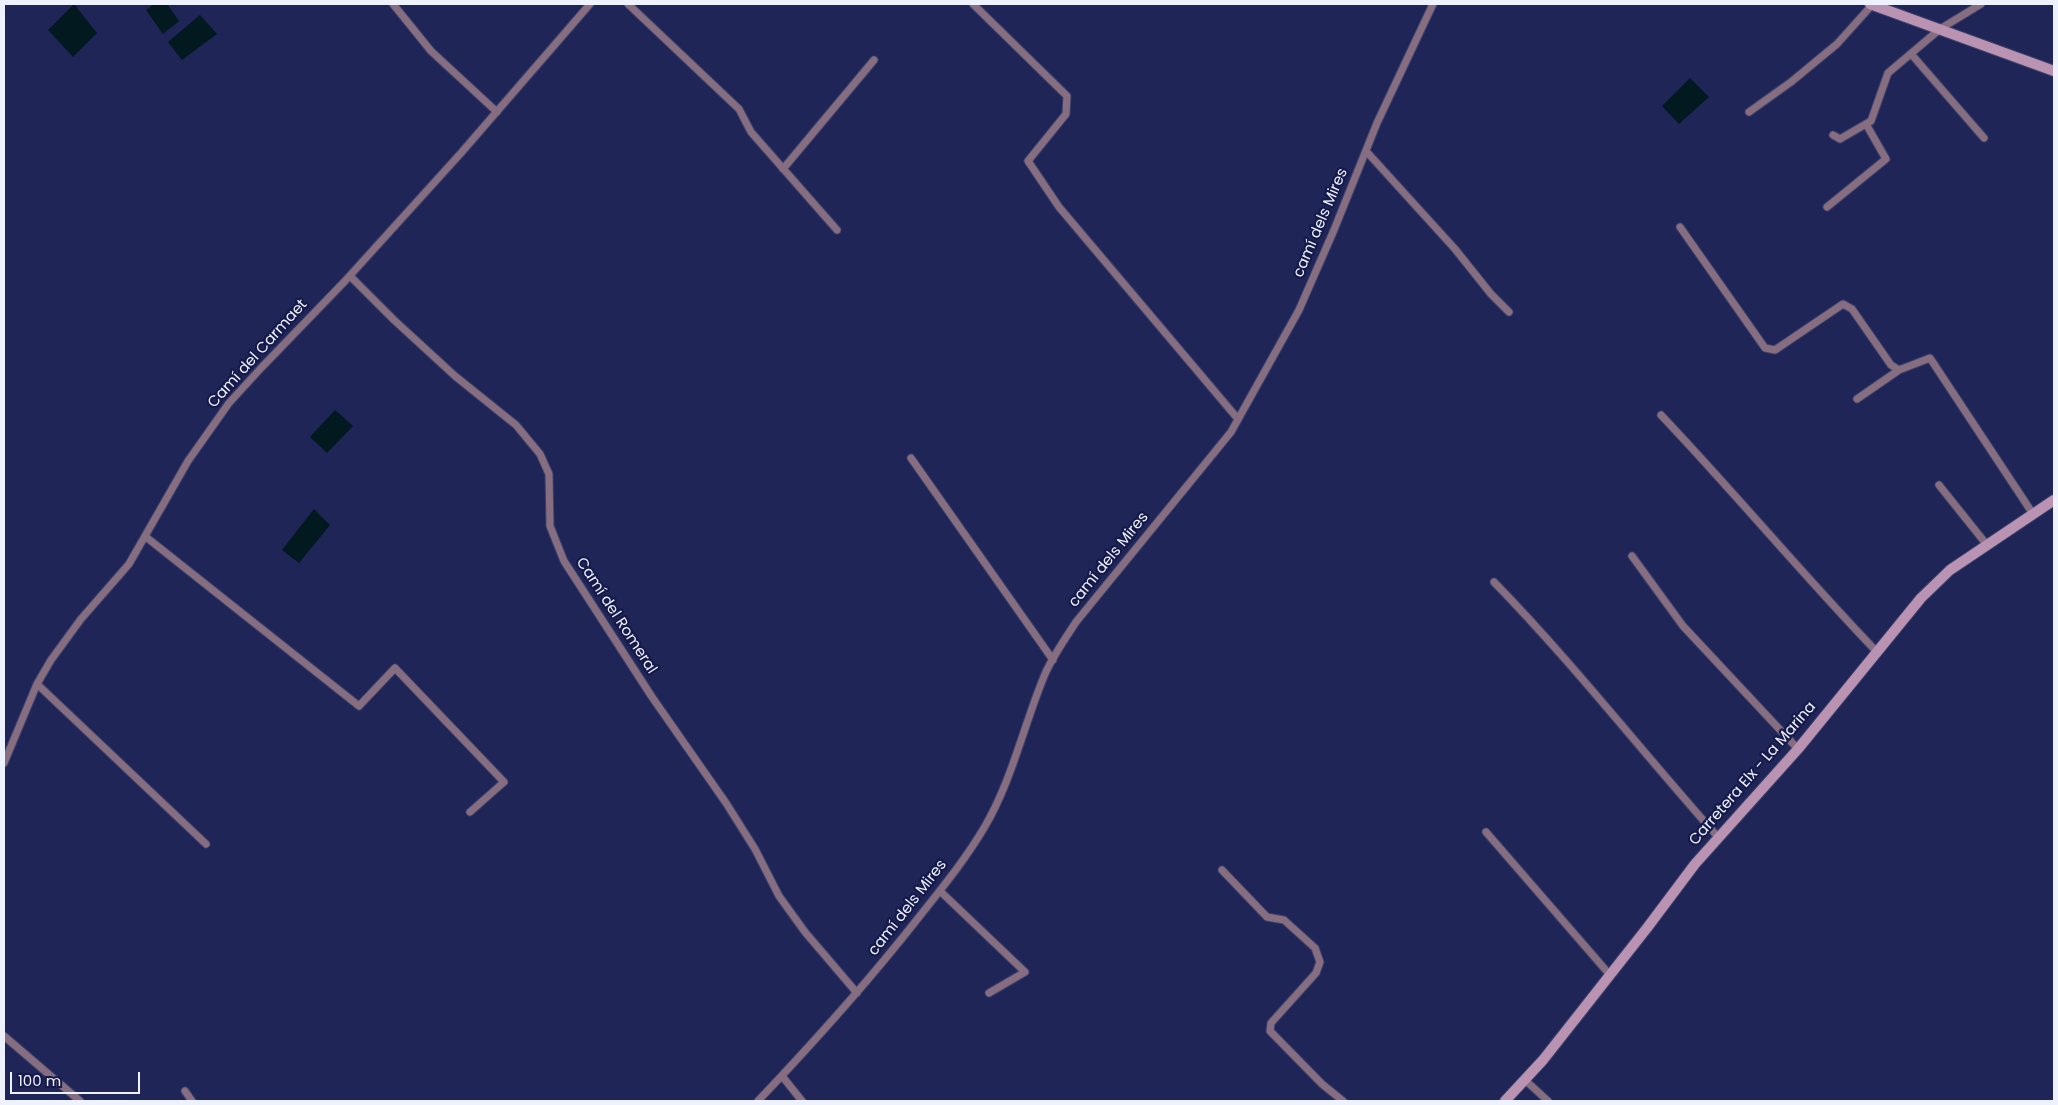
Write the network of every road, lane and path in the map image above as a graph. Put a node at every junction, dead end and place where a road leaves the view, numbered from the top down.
1 (393, 4) edge
2 (590, 4) edge
3 (628, 4) edge
4 (973, 4) edge
5 (1433, 4) edge
6 (1871, 4) edge
7 (1981, 4) edge
8 (1940, 29) junction
9 (1912, 55) junction
10 (874, 60) dead end
11 (2054, 71) edge
12 (497, 112) junction
13 (1749, 112) dead end
14 (1866, 124) junction
15 (1833, 135) dead end
16 (1984, 138) dead end
17 (1366, 151) junction
18 (783, 169) junction
19 (1827, 207) dead end
20 (1680, 227) dead end
21 (837, 230) dead end
22 (350, 276) junction
23 (1510, 312) dead end
24 (1900, 370) junction
25 (1857, 399) dead end
26 (1661, 415) dead end
27 (1238, 419) junction
28 (910, 458) dead end
29 (1939, 485) dead end
30 (2054, 500) edge
31 (2033, 514) junction
32 (146, 537) junction
33 (1988, 545) junction
34 (1632, 556) dead end
35 (1494, 582) dead end
36 (1876, 652) junction
37 (1052, 660) junction
38 (37, 684) junction
39 (1798, 749) junction
40 (4, 763) edge
41 (470, 812) dead end
42 (1486, 832) dead end
43 (1718, 837) junction
44 (206, 844) dead end
45 (1222, 870) dead end
46 (940, 891) junction
47 (1610, 975) junction
48 (857, 993) junction
49 (989, 994) dead end
50 (4, 1036) edge
51 (782, 1076) junction
52 (1525, 1080) junction
53 (185, 1091) dead end
54 (80, 1101) edge
55 (192, 1101) edge
56 (758, 1101) edge
57 (802, 1101) edge
58 (1343, 1101) edge
59 (1505, 1101) edge
60 (1548, 1101) edge

1 - 12 street
2 - 12 street, Camí del Carmaet
3 - 18 street
4 - 27 street
5 - 17 street, camí dels Mires
6 - 8 main road
6 - 13 street
7 - 8 street
8 - 9 street
8 - 11 main road
9 - 14 street
9 - 16 street
10 - 18 street
12 - 22 street, Camí del Carmaet
14 - 15 street
14 - 19 street
17 - 23 street
17 - 27 street, camí dels Mires
18 - 21 street
20 - 24 street
22 - 32 street, Camí del Carmaet
22 - 48 street, Camí del Romeral
24 - 25 street
24 - 31 street
26 - 36 street
27 - 37 street, camí dels Mires
28 - 37 street
29 - 33 street
30 - 31 main road, Carretera Elx - La Marina
31 - 33 main road, Carretera Elx - La Marina
32 - 38 street, Camí del Carmaet
32 - 41 street
33 - 36 main road, Carretera Elx - La Marina
34 - 39 street
35 - 43 street
36 - 39 main road, Carretera Elx - La Marina
37 - 46 street, camí dels Mires
38 - 40 street, Camí del Carmaet
38 - 44 street
39 - 43 main road, Carretera Elx - La Marina
42 - 47 street
43 - 47 main road, Carretera Elx - La Marina
45 - 58 street
46 - 48 street, camí dels Mires
46 - 49 street
47 - 52 main road, Carretera Elx - La Marina
48 - 51 street, camí dels Mires
50 - 54 street
51 - 56 street, camí dels Mires
51 - 57 street
52 - 59 main road, Carretera Elx - La Marina
52 - 60 street
53 - 55 street

